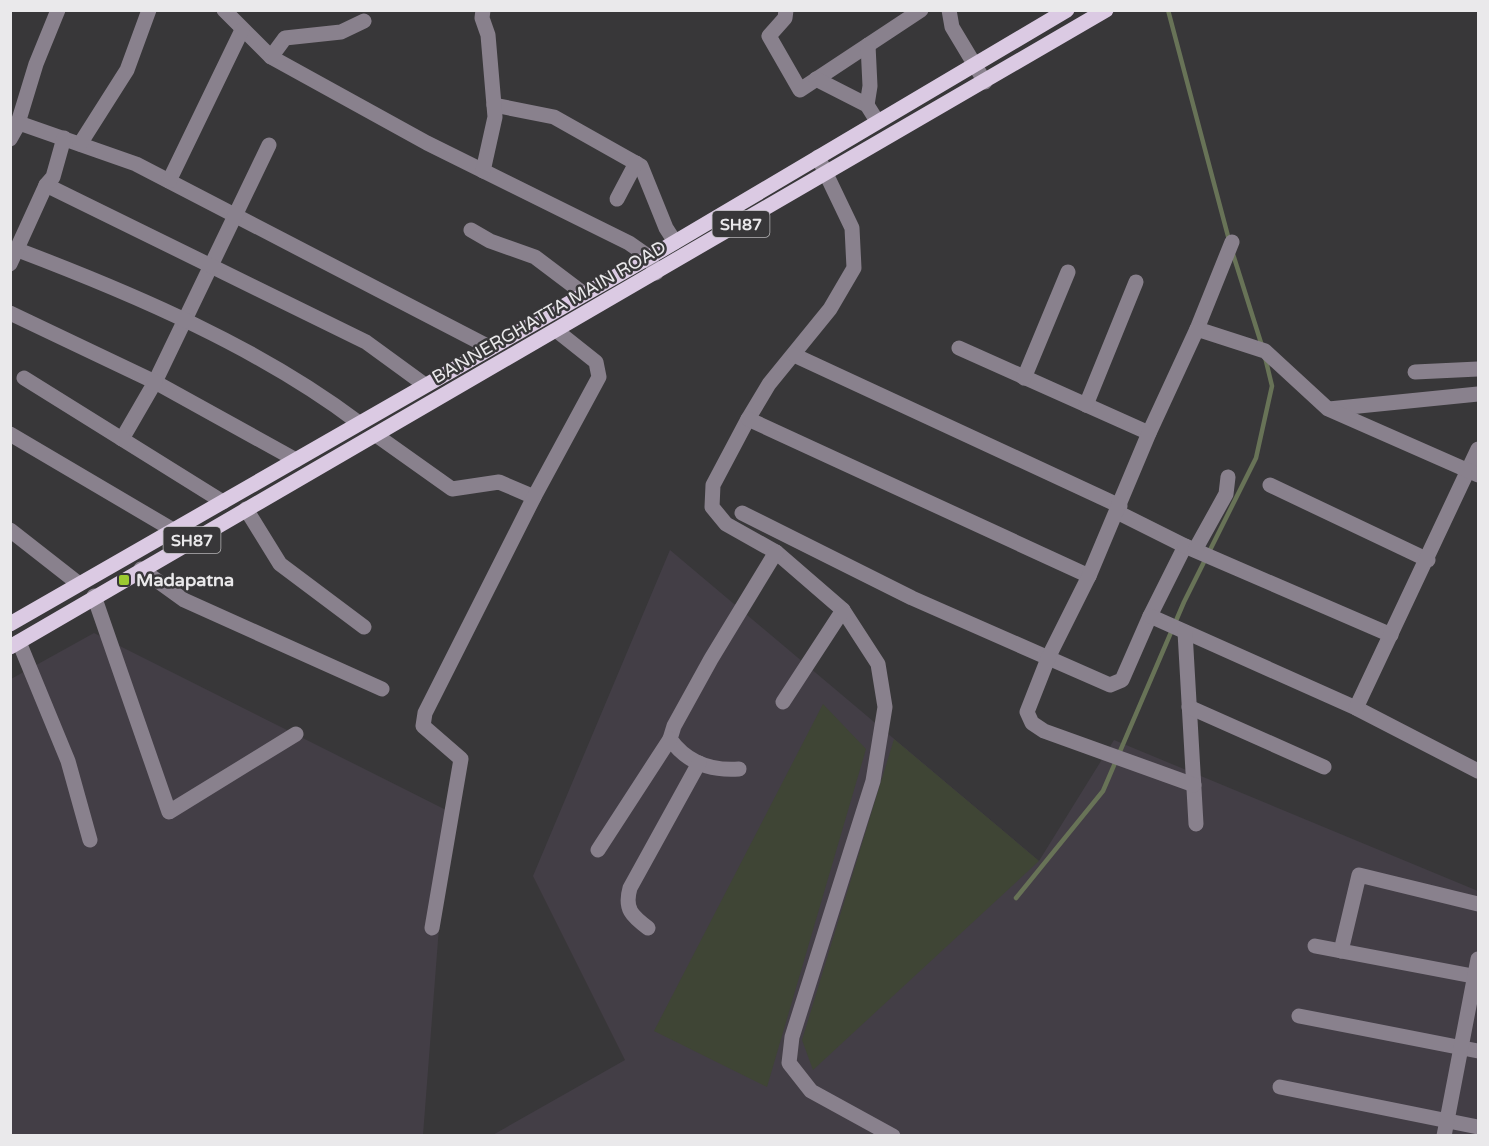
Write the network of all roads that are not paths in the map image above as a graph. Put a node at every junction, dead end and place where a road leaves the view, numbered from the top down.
1 (58, 10) edge
2 (149, 10) edge
3 (224, 10) edge
4 (483, 10) edge
5 (786, 10) edge
6 (921, 10) edge
7 (949, 10) edge
8 (1067, 10) edge
9 (1106, 10) edge
10 (364, 21) dead end
11 (242, 30) junction
12 (868, 45) junction
13 (271, 57) junction
14 (975, 65) junction
15 (816, 79) junction
16 (986, 82) junction
17 (494, 105) junction
18 (867, 105) junction
19 (877, 121) junction
20 (18, 123) junction
21 (64, 138) junction
22 (10, 139) edge
23 (81, 144) junction
24 (269, 145) dead end
25 (818, 157) junction
26 (636, 163) junction
27 (483, 171) junction
28 (828, 173) junction
29 (169, 181) junction
30 (46, 185) junction
31 (618, 200) dead end
32 (234, 217) junction
33 (471, 230) dead end
34 (675, 242) junction
35 (1232, 242) dead end
36 (14, 257) edge
37 (649, 257) junction
38 (211, 266) junction
39 (1068, 272) dead end
40 (656, 273) junction
41 (1136, 282) dead end
42 (584, 294) junction
43 (10, 313) edge
44 (185, 321) junction
45 (1197, 329) junction
46 (557, 331) junction
47 (489, 347) junction
48 (959, 348) dead end
49 (794, 355) junction
50 (1479, 369) edge
51 (1415, 372) dead end
52 (24, 378) dead end
53 (1024, 378) junction
54 (155, 382) junction
55 (425, 385) junction
56 (1479, 394) edge
57 (1086, 405) junction
58 (1328, 410) junction
59 (748, 419) junction
60 (359, 423) junction
61 (1149, 433) junction
62 (10, 434) edge
63 (376, 435) junction
64 (122, 438) junction
65 (1479, 449) edge
66 (296, 460) junction
67 (1474, 473) edge
68 (1228, 477) dead end
69 (1270, 485) dead end
70 (534, 497) junction
71 (223, 502) junction
72 (246, 509) junction
73 (1118, 510) junction
74 (742, 513) dead end
75 (10, 530) edge
76 (173, 530) junction
77 (1190, 548) junction
78 (776, 552) junction
79 (1428, 560) junction
80 (141, 569) junction
81 (1089, 576) junction
82 (79, 584) junction
83 (94, 596) junction
84 (843, 610) junction
85 (1150, 616) junction
86 (10, 624) edge
87 (364, 627) dead end
88 (1185, 632) junction
89 (1391, 635) junction
90 (15, 645) edge
91 (1049, 656) junction
92 (382, 689) dead end
93 (783, 702) dead end
94 (1189, 706) junction
95 (1356, 708) junction
96 (296, 734) dead end
97 (670, 739) junction
98 (699, 763) junction
99 (1324, 767) dead end
100 (739, 769) dead end
101 (1479, 771) edge
102 (1194, 784) junction
103 (1196, 824) dead end
104 (90, 840) dead end
105 (598, 850) dead end
106 (1479, 904) edge
107 (432, 928) dead end
108 (648, 928) dead end
109 (1314, 946) dead end
110 (1341, 951) junction
111 (1479, 959) edge
112 (1477, 977) edge
113 (1299, 1016) dead end
114 (1461, 1047) junction
115 (1479, 1051) edge
116 (1280, 1087) dead end
117 (1479, 1127) edge
118 (1445, 1128) edge
119 (893, 1136) edge

1 - 20 street
2 - 23 street
3 - 11 street
4 - 17 street
5 - 15 street
6 - 12 street
7 - 14 street
8 - 14 main road
9 - 16 main road, BANNERGHATTA MAIN ROAD / SH87
10 - 13 street
11 - 13 street
11 - 29 street
12 - 15 street
12 - 18 street
13 - 27 street
14 - 16 street
14 - 19 main road
15 - 18 street
16 - 28 main road, BANNERGHATTA MAIN ROAD / SH87
17 - 26 street
17 - 27 street
18 - 19 street
19 - 25 main road
20 - 21 street
20 - 22 street
21 - 23 street
21 - 30 street
23 - 29 street
24 - 32 street
25 - 28 street
25 - 34 main road
26 - 31 street
26 - 34 street
27 - 37 street
28 - 40 main road, BANNERGHATTA MAIN ROAD / SH87
28 - 49 street
29 - 32 street
30 - 36 street
30 - 38 street
32 - 38 street
32 - 47 street
33 - 42 street
34 - 37 main road
35 - 45 street
36 - 44 street
37 - 40 street
37 - 42 main road
38 - 44 street
38 - 55 street
39 - 53 street
40 - 46 main road, BANNERGHATTA MAIN ROAD / SH87
41 - 57 street
42 - 47 main road
43 - 54 street
44 - 54 street
44 - 60 street
45 - 58 street
45 - 61 street
46 - 63 main road, BANNERGHATTA MAIN ROAD / SH87
46 - 70 street
47 - 55 main road
48 - 53 street
49 - 59 street
49 - 73 street
50 - 51 street
52 - 64 street
53 - 57 street
54 - 64 street
54 - 66 street
55 - 60 main road
56 - 58 street
57 - 61 street
58 - 67 street
59 - 78 street
59 - 81 street
60 - 66 main road
61 - 73 street
62 - 76 street
63 - 70 street
63 - 72 main road, BANNERGHATTA MAIN ROAD / SH87
64 - 71 street
65 - 67 street
66 - 71 main road
67 - 79 street
68 - 77 street
69 - 79 street
70 - 107 street
71 - 76 main road
72 - 80 main road, BANNERGHATTA MAIN ROAD / SH87
72 - 87 street
73 - 77 street
73 - 81 street
74 - 91 street
75 - 82 street
76 - 82 main road
77 - 85 street
77 - 89 street
78 - 84 street
78 - 97 street
79 - 89 street
80 - 83 main road, BANNERGHATTA MAIN ROAD / SH87
80 - 92 street
81 - 91 street
82 - 86 main road
83 - 90 main road, BANNERGHATTA MAIN ROAD / SH87
83 - 96 street
84 - 93 street
84 - 119 street
85 - 88 street
85 - 91 street
88 - 94 street
88 - 95 street
89 - 95 street
90 - 104 street
91 - 102 street
94 - 99 street
94 - 102 street
95 - 101 street
97 - 98 street
97 - 105 street
98 - 100 street
98 - 108 street
102 - 103 street
106 - 110 street
109 - 110 street
110 - 112 street
111 - 112 street
112 - 114 street
113 - 114 street
114 - 115 street
114 - 118 street
116 - 118 street
117 - 118 street

